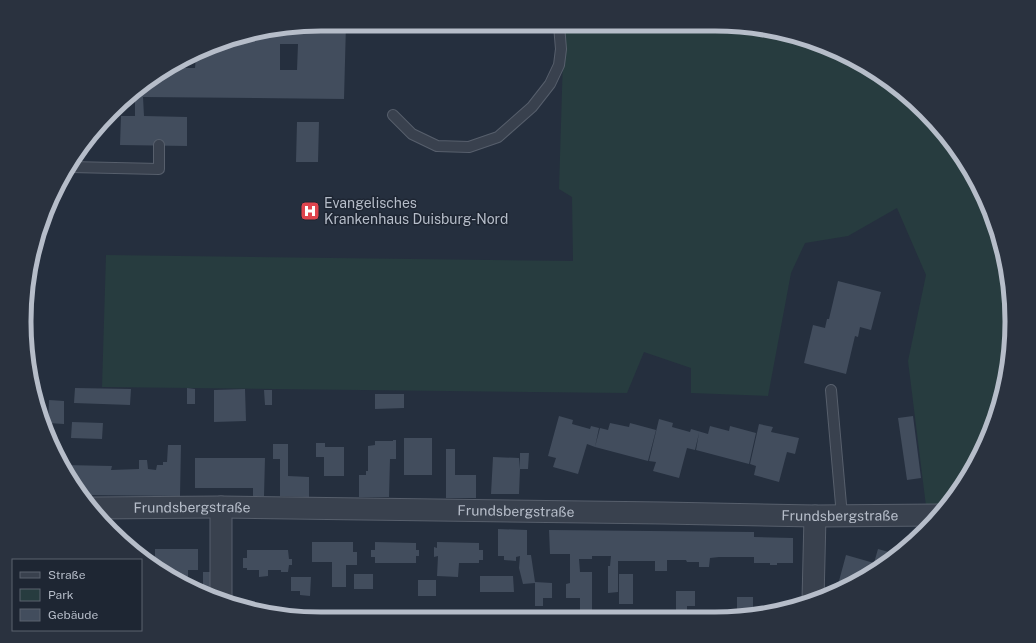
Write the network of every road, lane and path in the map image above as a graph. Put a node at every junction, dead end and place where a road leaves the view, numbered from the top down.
1 (560, 31) edge
2 (393, 115) dead end
3 (159, 145) dead end
4 (76, 167) edge
5 (830, 390) dead end
6 (221, 507) junction
7 (99, 508) edge
8 (931, 515) edge
9 (815, 516) junction
10 (842, 516) junction
11 (221, 594) edge
12 (813, 595) edge

1 - 2 lane
3 - 4 lane
5 - 10 lane
6 - 7 street, Frundsbergstraße
6 - 9 street, Frundsbergstraße
6 - 11 street
8 - 10 street, Frundsbergstraße
9 - 10 street, Frundsbergstraße
9 - 12 street

